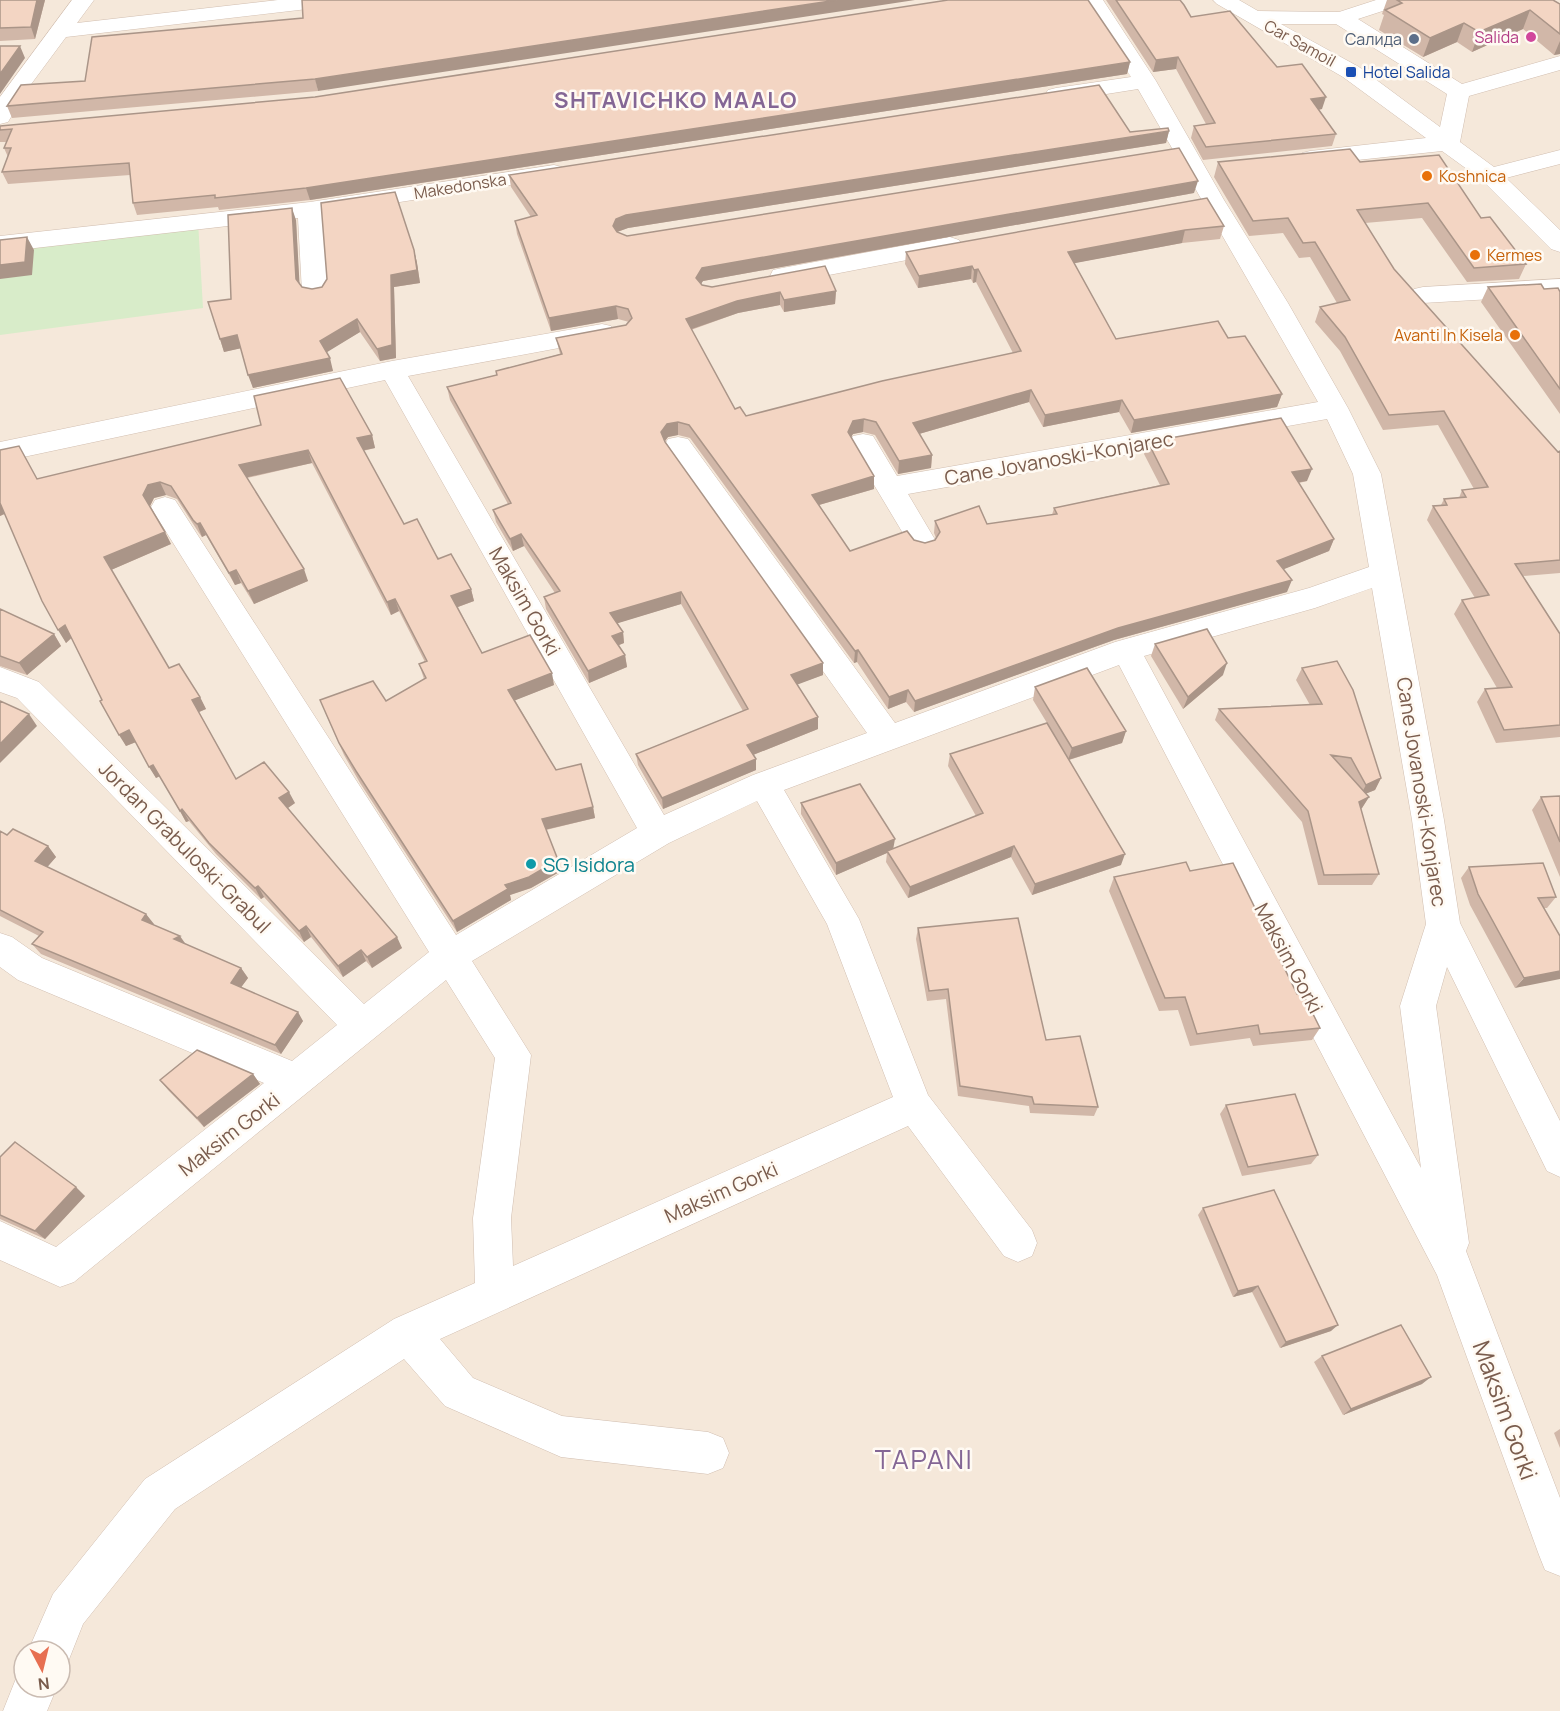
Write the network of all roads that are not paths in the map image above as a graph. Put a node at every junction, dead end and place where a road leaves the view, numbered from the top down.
1 (83, 0) edge
2 (333, 0) edge
3 (1092, 0) edge
4 (1224, 0) edge
5 (1397, 0) edge
6 (1253, 17) junction
7 (1341, 18) junction
8 (55, 39) junction
9 (20, 48) edge
10 (1560, 63) edge
11 (1145, 81) junction
12 (1459, 92) junction
13 (6, 95) edge
14 (1029, 99) edge
15 (0, 117) edge
16 (24, 127) edge
17 (0, 129) edge
18 (1448, 142) junction
19 (1560, 157) edge
20 (1289, 160) edge
21 (577, 168) edge
22 (1490, 175) junction
23 (310, 209) junction
24 (971, 242) edge
25 (0, 244) edge
26 (1560, 244) edge
27 (759, 280) edge
28 (1560, 286) edge
29 (315, 292) edge
30 (1423, 295) dead end
31 (618, 329) edge
32 (392, 370) junction
33 (1335, 408) junction
34 (863, 443) dead end
35 (678, 446) dead end
36 (0, 453) edge
37 (890, 487) junction
38 (165, 507) dead end
39 (923, 543) edge
40 (1386, 572) junction
41 (1126, 650) junction
42 (0, 679) edge
43 (887, 736) junction
44 (764, 784) junction
45 (657, 833) junction
46 (1443, 924) junction
47 (0, 948) edge
48 (449, 957) junction
49 (363, 1027) junction
50 (298, 1080) junction
51 (914, 1105) junction
52 (1560, 1159) edge
53 (0, 1240) edge
54 (1018, 1243) dead end
55 (1453, 1266) junction
56 (495, 1294) junction
57 (408, 1333) junction
58 (708, 1453) dead end
59 (1560, 1555) edge
60 (55, 1639) edge

1 - 8 street
2 - 8 street
3 - 11 street, Cane Jovanoski-Konjarec
4 - 6 street, Car Samoil
5 - 7 street
6 - 7 street
6 - 18 street, Car Samoil
7 - 12 street
8 - 9 street
8 - 13 street
10 - 12 street
11 - 14 street
11 - 33 street, Cane Jovanoski-Konjarec
12 - 18 street
13 - 15 street
16 - 17 street
18 - 20 street
18 - 22 street, Car Samoil
19 - 22 street
21 - 23 street, Makedonska
22 - 26 street, Car Samoil
23 - 25 street, Makedonska
23 - 29 street
24 - 27 street
28 - 30 street
31 - 32 street
32 - 36 street
32 - 45 street, Maksim Gorki
33 - 37 street, Cane Jovanoski-Konjarec
33 - 40 street, Cane Jovanoski-Konjarec
34 - 37 street
35 - 43 street
37 - 39 street
38 - 48 street
40 - 41 street, Maksim Gorki
40 - 46 street, Cane Jovanoski-Konjarec
41 - 43 street, Maksim Gorki
41 - 55 street, Maksim Gorki
42 - 49 street, Jordan Grabuloski-Grabul
43 - 44 street, Maksim Gorki
44 - 45 street, Maksim Gorki
44 - 51 street
45 - 48 street, Maksim Gorki
46 - 52 street, Cane Jovanoski-Konjarec
46 - 55 street, Maksim Gorki
47 - 50 street
48 - 49 street, Maksim Gorki
48 - 56 street
49 - 50 street, Maksim Gorki
50 - 53 street, Maksim Gorki
51 - 54 street
51 - 56 street, Maksim Gorki
55 - 59 street, Maksim Gorki
56 - 57 street, Maksim Gorki
57 - 58 street
57 - 60 street, Maksim Gorki

